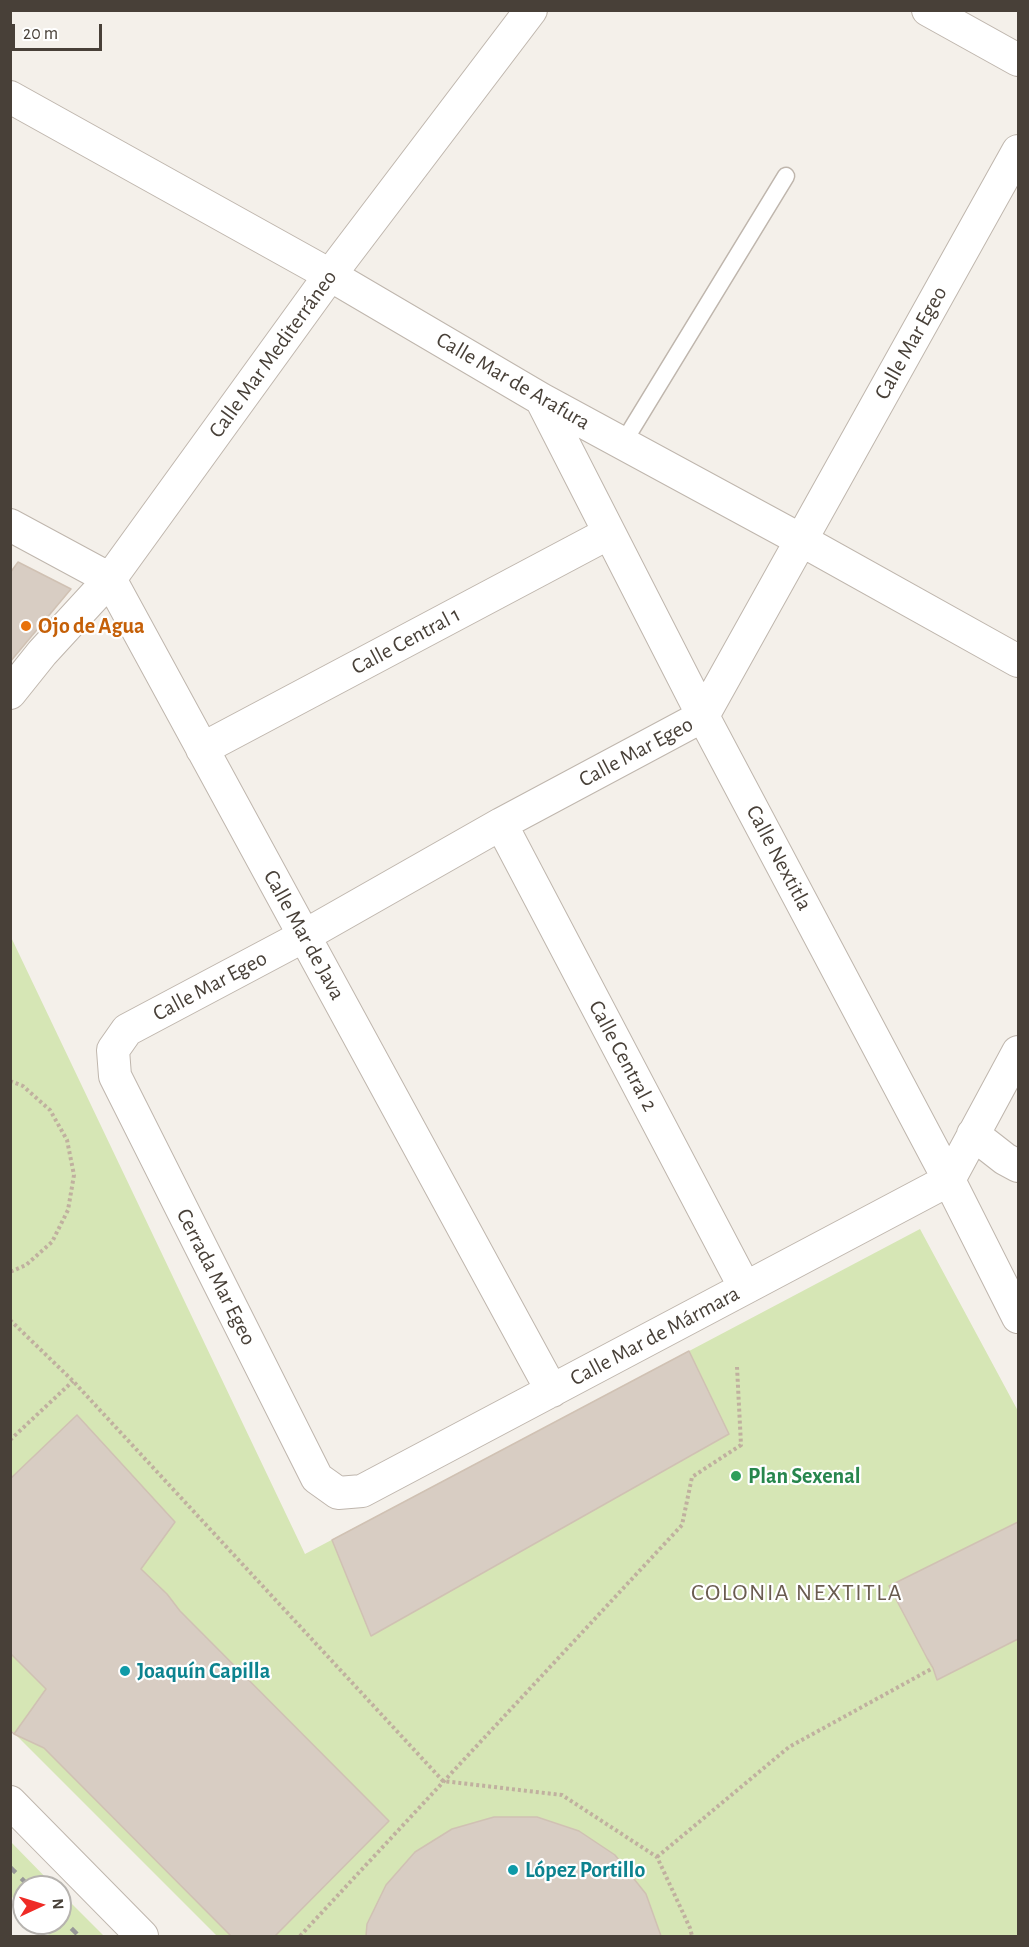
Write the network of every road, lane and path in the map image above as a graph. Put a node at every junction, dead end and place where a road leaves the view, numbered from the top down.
1 (531, 10) edge
2 (928, 10) edge
3 (1018, 60) edge
4 (10, 97) edge
5 (1018, 151) edge
6 (786, 176) dead end
7 (330, 274) junction
8 (540, 399) junction
9 (623, 443) junction
10 (10, 525) edge
11 (609, 533) junction
12 (801, 540) junction
13 (110, 579) junction
14 (1018, 661) edge
15 (10, 693) edge
16 (703, 716) junction
17 (202, 748) junction
18 (501, 824) junction
19 (304, 936) junction
20 (127, 1030) joint
21 (1018, 1052) edge
22 (10, 1081) edge
23 (974, 1134) junction
24 (1018, 1166) edge
25 (949, 1180) junction
26 (10, 1272) edge
27 (745, 1288) junction
28 (1018, 1317) edge
29 (10, 1320) edge
30 (737, 1367) dead end
31 (73, 1382) junction
32 (552, 1390) junction
33 (10, 1440) edge
34 (362, 1491) joint
35 (933, 1668) dead end
36 (443, 1781) junction
37 (10, 1802) edge
38 (657, 1857) junction
39 (142, 1936) edge
40 (300, 1936) edge
41 (692, 1936) edge

1 - 7 street, Calle Mar Mediterráneo
2 - 3 street
4 - 7 street, Calle Mar de Arafura
5 - 12 street, Calle Mar Egeo
6 - 9 lane
7 - 8 street, Calle Mar de Arafura
7 - 13 street, Calle Mar Mediterráneo
8 - 9 street, Calle Mar de Arafura
8 - 11 street, Calle Nextitla
9 - 12 street, Calle Mar de Arafura
10 - 13 street
11 - 16 street, Calle Nextitla
11 - 17 street, Calle Central 1
12 - 14 street, Calle Mar de Arafura
12 - 16 street, Calle Mar Egeo
13 - 15 street, Calle Mar Mediterráneo
13 - 17 street, Calle Mar de Java
16 - 18 street, Calle Mar Egeo
16 - 25 street, Calle Nextitla
17 - 19 street, Calle Mar de Java
18 - 19 street, Calle Mar Egeo
18 - 27 street, Calle Central 2
19 - 20 street, Calle Mar Egeo
19 - 32 street, Calle Mar de Java
20 - 34 street, Cerrada Mar Egeo
21 - 23 street
22 - 26 path
23 - 24 street
23 - 25 street
25 - 27 street, Calle Mar de Mármara
25 - 28 street, Calle Nextitla
27 - 32 street, Calle Mar de Mármara
29 - 31 path
30 - 36 path
31 - 33 path
31 - 36 path
32 - 34 street, Calle Mar de Mármara
35 - 38 path
36 - 38 path
36 - 40 path
37 - 39 street
38 - 41 path

